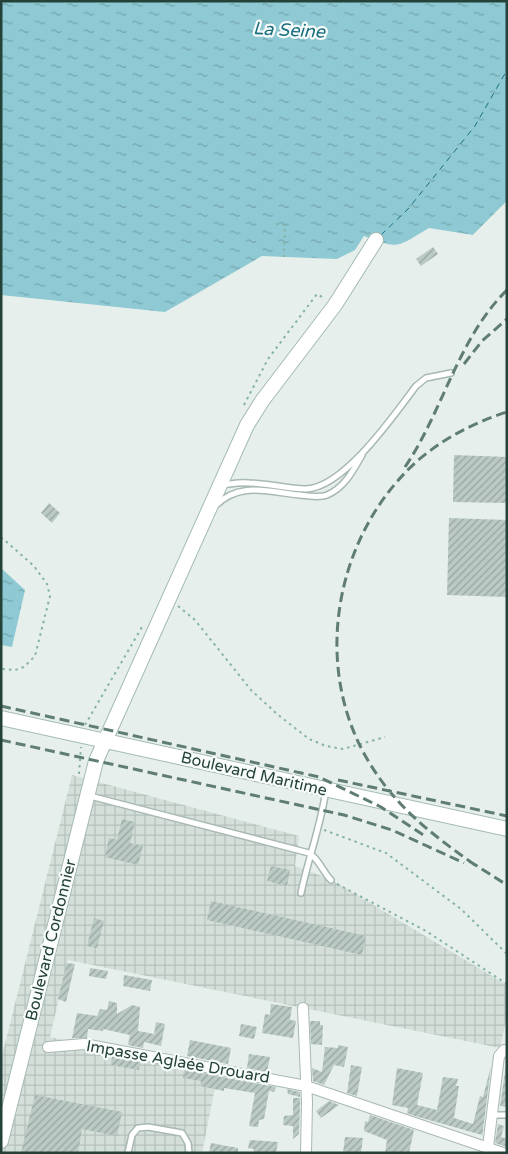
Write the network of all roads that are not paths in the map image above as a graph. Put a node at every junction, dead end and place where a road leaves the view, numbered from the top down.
1 (376, 240) dead end
2 (451, 373) dead end
3 (363, 452) junction
4 (218, 485) junction
5 (194, 540) junction
6 (1, 718) edge
7 (104, 740) junction
8 (326, 790) junction
9 (87, 795) junction
10 (507, 829) edge
11 (309, 853) junction
12 (331, 880) road end
13 (301, 893) dead end
14 (303, 1008) dead end
15 (48, 1047) dead end
16 (507, 1051) edge
17 (306, 1086) junction
18 (491, 1115) junction
19 (507, 1115) edge
20 (2, 1131) edge
21 (496, 1151) edge
22 (128, 1153) edge
23 (189, 1153) edge
24 (306, 1153) edge

1 - 4 street, Boulevard Cordonnier
2 - 3 lane
3 - 4 lane
3 - 5 lane
4 - 5 street, Boulevard Cordonnier
5 - 7 street, Boulevard Cordonnier
6 - 7 street, Boulevard Maritime
7 - 8 street, Boulevard Maritime
7 - 9 street, Boulevard Cordonnier
8 - 10 street, Boulevard Maritime
8 - 11 lane
9 - 11 lane
9 - 20 street, Boulevard Cordonnier
11 - 12 lane
11 - 13 lane
14 - 17 street
15 - 17 street, Impasse Aglaée Drouard
16 - 18 street
17 - 21 street, Impasse Aglaée Drouard
17 - 24 street
18 - 19 lane
18 - 21 street
22 - 23 lane

